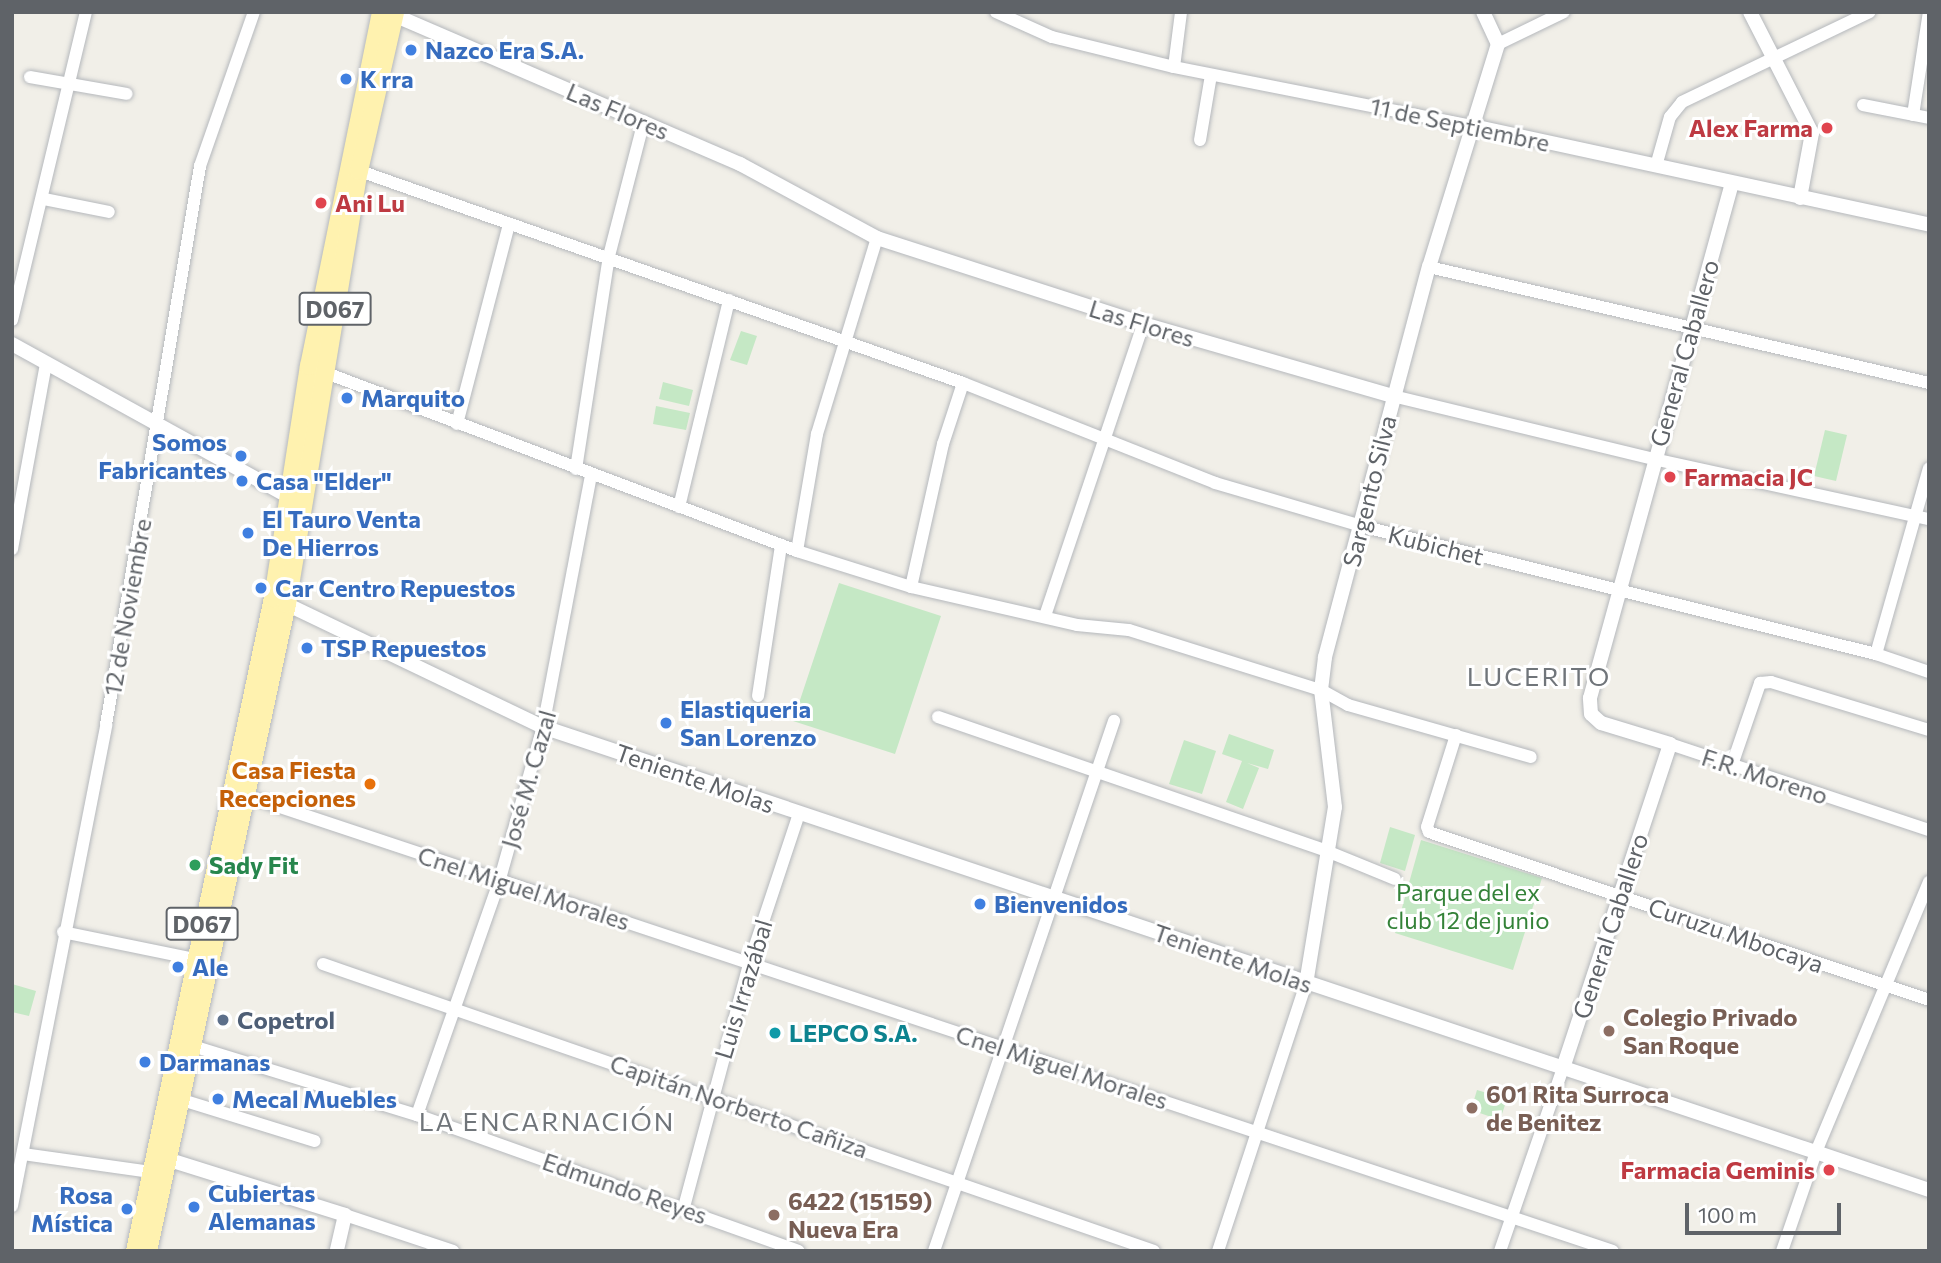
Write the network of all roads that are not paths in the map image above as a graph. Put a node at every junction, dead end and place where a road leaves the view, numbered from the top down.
1 (86, 12) edge
2 (254, 12) edge
3 (996, 12) edge
4 (1181, 12) edge
5 (1483, 12) edge
6 (1564, 12) edge
7 (1750, 12) edge
8 (1870, 12) edge
9 (1929, 12) edge
10 (389, 13) edge
11 (1498, 44) junction
12 (1774, 56) junction
13 (1174, 67) junction
14 (1211, 75) junction
15 (30, 77) dead end
16 (70, 84) junction
17 (127, 94) dead end
18 (1863, 105) dead end
19 (1913, 115) junction
20 (1929, 118) edge
21 (645, 121) junction
22 (1473, 126) junction
23 (1200, 140) dead end
24 (1656, 166) junction
25 (353, 169) junction
26 (1732, 183) junction
27 (1800, 198) junction
28 (44, 199) junction
29 (109, 212) dead end
30 (509, 224) junction
31 (1929, 225) edge
32 (877, 238) junction
33 (609, 257) junction
34 (1429, 267) junction
35 (729, 300) junction
36 (12, 320) edge
37 (1143, 324) junction
38 (1692, 328) junction
39 (848, 343) junction
40 (12, 344) edge
41 (46, 364) junction
42 (316, 369) junction
43 (962, 383) junction
44 (1929, 383) edge
45 (1393, 396) junction
46 (457, 424) junction
47 (158, 426) junction
48 (1104, 437) junction
49 (1653, 459) junction
50 (1929, 468) edge
51 (576, 469) junction
52 (591, 475) junction
53 (296, 501) junction
54 (679, 506) junction
55 (1914, 515) junction
56 (1929, 519) edge
57 (1361, 526) junction
58 (781, 545) junction
59 (12, 549) edge
60 (797, 551) junction
61 (911, 587) junction
62 (1622, 593) junction
63 (280, 601) junction
64 (1045, 616) junction
65 (1876, 654) junction
66 (1929, 672) edge
67 (1321, 690) junction
68 (758, 696) dead end
69 (938, 717) dead end
70 (1114, 721) dead end
71 (1601, 723) joint
72 (543, 727) junction
73 (1929, 730) edge
74 (1456, 735) junction
75 (1670, 744) junction
76 (1531, 757) dead end
77 (1732, 765) junction
78 (1097, 770) junction
79 (239, 793) junction
80 (799, 814) junction
81 (1929, 830) edge
82 (1329, 852) junction
83 (1395, 879) dead end
84 (499, 882) junction
85 (1929, 882) edge
86 (1053, 897) junction
87 (1620, 897) junction
88 (63, 932) junction
89 (194, 958) junction
90 (750, 961) junction
91 (323, 964) dead end
92 (1306, 984) junction
93 (1885, 985) junction
94 (1929, 1000) edge
95 (454, 1009) junction
96 (178, 1032) junction
97 (189, 1048) junction
98 (1004, 1049) junction
99 (1563, 1068) junction
100 (711, 1095) junction
101 (179, 1099) junction
102 (417, 1115) junction
103 (1259, 1132) junction
104 (315, 1141) dead end
105 (1816, 1152) junction
106 (23, 1154) junction
107 (157, 1162) junction
108 (957, 1182) junction
109 (1929, 1190) edge
110 (12, 1206) edge
111 (684, 1207) junction
112 (345, 1215) junction
113 (1510, 1216) junction
114 (135, 1251) edge
115 (148, 1251) edge
116 (337, 1251) edge
117 (453, 1251) edge
118 (797, 1251) edge
119 (934, 1251) edge
120 (1154, 1251) edge
121 (1218, 1251) edge
122 (1500, 1251) edge
123 (1613, 1251) edge
124 (1782, 1251) edge

1 - 16 street
2 - 47 street, 12 de Noviembre
3 - 13 street, 11 de Septiembre
4 - 13 street
5 - 11 street
6 - 11 street
7 - 12 street
8 - 12 street
9 - 19 street
10 - 21 street, Las Flores
10 - 25 main road, D067
11 - 22 street, Sargento Silva
12 - 24 street
12 - 27 street
13 - 14 street, 11 de Septiembre
14 - 22 street, 11 de Septiembre
14 - 23 street
15 - 16 street
16 - 17 street
16 - 28 street
18 - 19 street
19 - 20 street
21 - 32 street, Las Flores
21 - 33 street
22 - 24 street, 11 de Septiembre
22 - 34 street, Sargento Silva
24 - 26 street, 11 de Septiembre
25 - 30 street, Kubichet
25 - 42 main road, D067
26 - 27 street, 11 de Septiembre
26 - 38 street, General Caballero
27 - 31 street, 11 de Septiembre
28 - 29 street
28 - 36 street
30 - 33 street, Kubichet
30 - 46 street
32 - 37 street, Las Flores
32 - 39 street
33 - 35 street, Kubichet
33 - 51 street
34 - 38 street
34 - 45 street, Sargento Silva
35 - 39 street, Kubichet
35 - 54 street
37 - 45 street, Las Flores
37 - 48 street
38 - 44 street
38 - 49 street, General Caballero
39 - 43 street, Kubichet
39 - 60 street
40 - 41 street
41 - 47 street
41 - 59 street
42 - 46 street
42 - 53 main road, D067
43 - 48 street, Kubichet
43 - 61 street
45 - 49 street, Las Flores
45 - 57 street, Sargento Silva
46 - 51 street
47 - 53 street
47 - 88 street, 12 de Noviembre
48 - 57 street, Kubichet
48 - 64 street
49 - 55 street, Las Flores
49 - 62 street, General Caballero
50 - 55 street
51 - 52 street
52 - 54 street
52 - 72 street, José M. Cazal
53 - 63 main road, D067
54 - 58 street
55 - 56 street, Las Flores
55 - 65 street
57 - 62 street, Kubichet
57 - 67 street, Sargento Silva
58 - 60 street
58 - 68 street
60 - 61 street
61 - 64 street
62 - 65 street, Kubichet
62 - 71 street, General Caballero
63 - 72 street, Teniente Molas
63 - 79 main road, D067
64 - 67 street
65 - 66 street, Kubichet
67 - 74 street
67 - 82 street, Sargento Silva
69 - 78 street
70 - 78 street
71 - 75 street, F.R. Moreno
72 - 80 street, Teniente Molas
72 - 84 street, José M. Cazal
73 - 77 street
74 - 76 street
74 - 87 street, Curuzu Mbocaya
75 - 77 street, F.R. Moreno
75 - 87 street, General Caballero
77 - 81 street, F.R. Moreno
78 - 82 street
78 - 86 street
79 - 84 street, Cnel Miguel Morales
79 - 89 main road, D067
79 - 97 main road, D067
80 - 86 street, Teniente Molas
80 - 90 street, Luis Irrazábal
82 - 83 street
82 - 92 street, Sargento Silva
84 - 90 street, Cnel Miguel Morales
84 - 95 street, José M. Cazal
85 - 93 street
86 - 92 street, Teniente Molas
86 - 98 street
87 - 93 street, Curuzu Mbocaya
87 - 99 street, General Caballero
88 - 89 street
88 - 106 street, 12 de Noviembre
89 - 96 main road, D067
90 - 98 street, Cnel Miguel Morales
90 - 100 street, Luis Irrazábal
91 - 95 street, Capitán Norberto Cañiza
92 - 99 street, Teniente Molas
92 - 103 street
93 - 94 street, Curuzu Mbocaya
93 - 105 street
95 - 100 street, Capitán Norberto Cañiza
95 - 102 street, José M. Cazal
96 - 97 street
96 - 107 main road, D067
97 - 101 main road, D067
97 - 102 street, Edmundo Reyes
98 - 103 street, Cnel Miguel Morales
98 - 108 street
99 - 105 street, Teniente Molas
99 - 113 street
100 - 108 street, Capitán Norberto Cañiza
100 - 111 street, Luis Irrazábal
101 - 104 street
101 - 107 main road, D067
102 - 111 street, Edmundo Reyes
103 - 113 street, Cnel Miguel Morales
103 - 121 street
105 - 109 street, Teniente Molas
105 - 124 street
106 - 107 street
106 - 110 street, 12 de Noviembre
107 - 112 street
107 - 114 main road, D067
107 - 115 main road, D067
108 - 119 street
108 - 120 street, Capitán Norberto Cañiza
111 - 118 street, Edmundo Reyes
112 - 116 street
112 - 117 street
113 - 122 street
113 - 123 street, Cnel Miguel Morales

